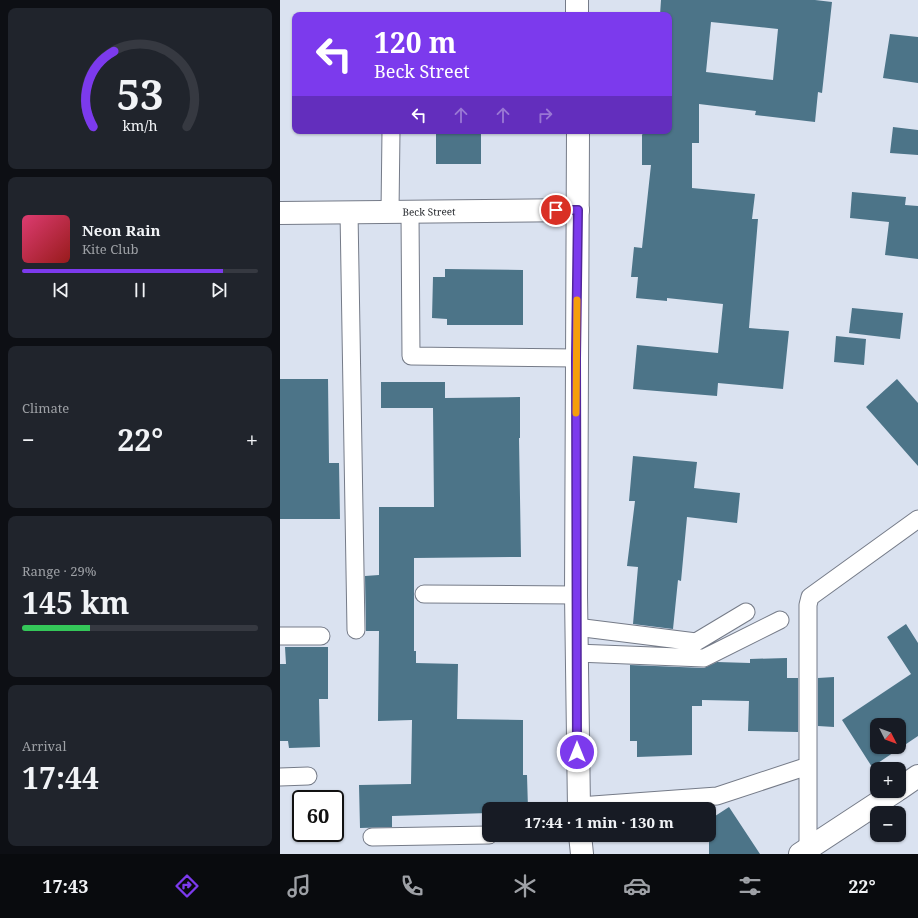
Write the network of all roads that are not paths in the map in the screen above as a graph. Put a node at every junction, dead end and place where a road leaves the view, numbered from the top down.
1 (577, 0) edge
2 (577, 12) edge
3 (392, 134) edge
4 (578, 134) edge
5 (578, 210) junction
6 (280, 212) edge
7 (349, 212) junction
8 (400, 212) junction
9 (576, 358) junction
10 (918, 520) edge
11 (424, 594) dead end
12 (576, 595) junction
13 (746, 612) dead end
14 (780, 620) dead end
15 (576, 627) junction
16 (356, 630) dead end
17 (280, 636) edge
18 (321, 636) dead end
19 (576, 653) junction
20 (808, 766) junction
21 (308, 776) dead end
22 (918, 776) edge
23 (280, 777) edge
24 (906, 784) edge
25 (886, 798) edge
26 (579, 802) edge
27 (648, 802) edge
28 (482, 834) edge
29 (372, 837) dead end
30 (581, 842) edge
31 (812, 850) edge
32 (582, 854) edge

1 - 2 main road
3 - 8 lane
4 - 5 main road
5 - 8 main road, Beck Street
5 - 9 main road
6 - 7 main road, Beck Street
7 - 8 main road, Beck Street
7 - 16 lane
8 - 9 lane
9 - 12 main road
10 - 20 lane
11 - 12 lane
12 - 15 main road
13 - 15 lane
14 - 19 lane
15 - 19 main road
17 - 18 lane
19 - 26 main road
20 - 27 lane
20 - 31 lane
21 - 23 lane
22 - 24 main road
25 - 31 main road
28 - 29 lane
30 - 32 main road

